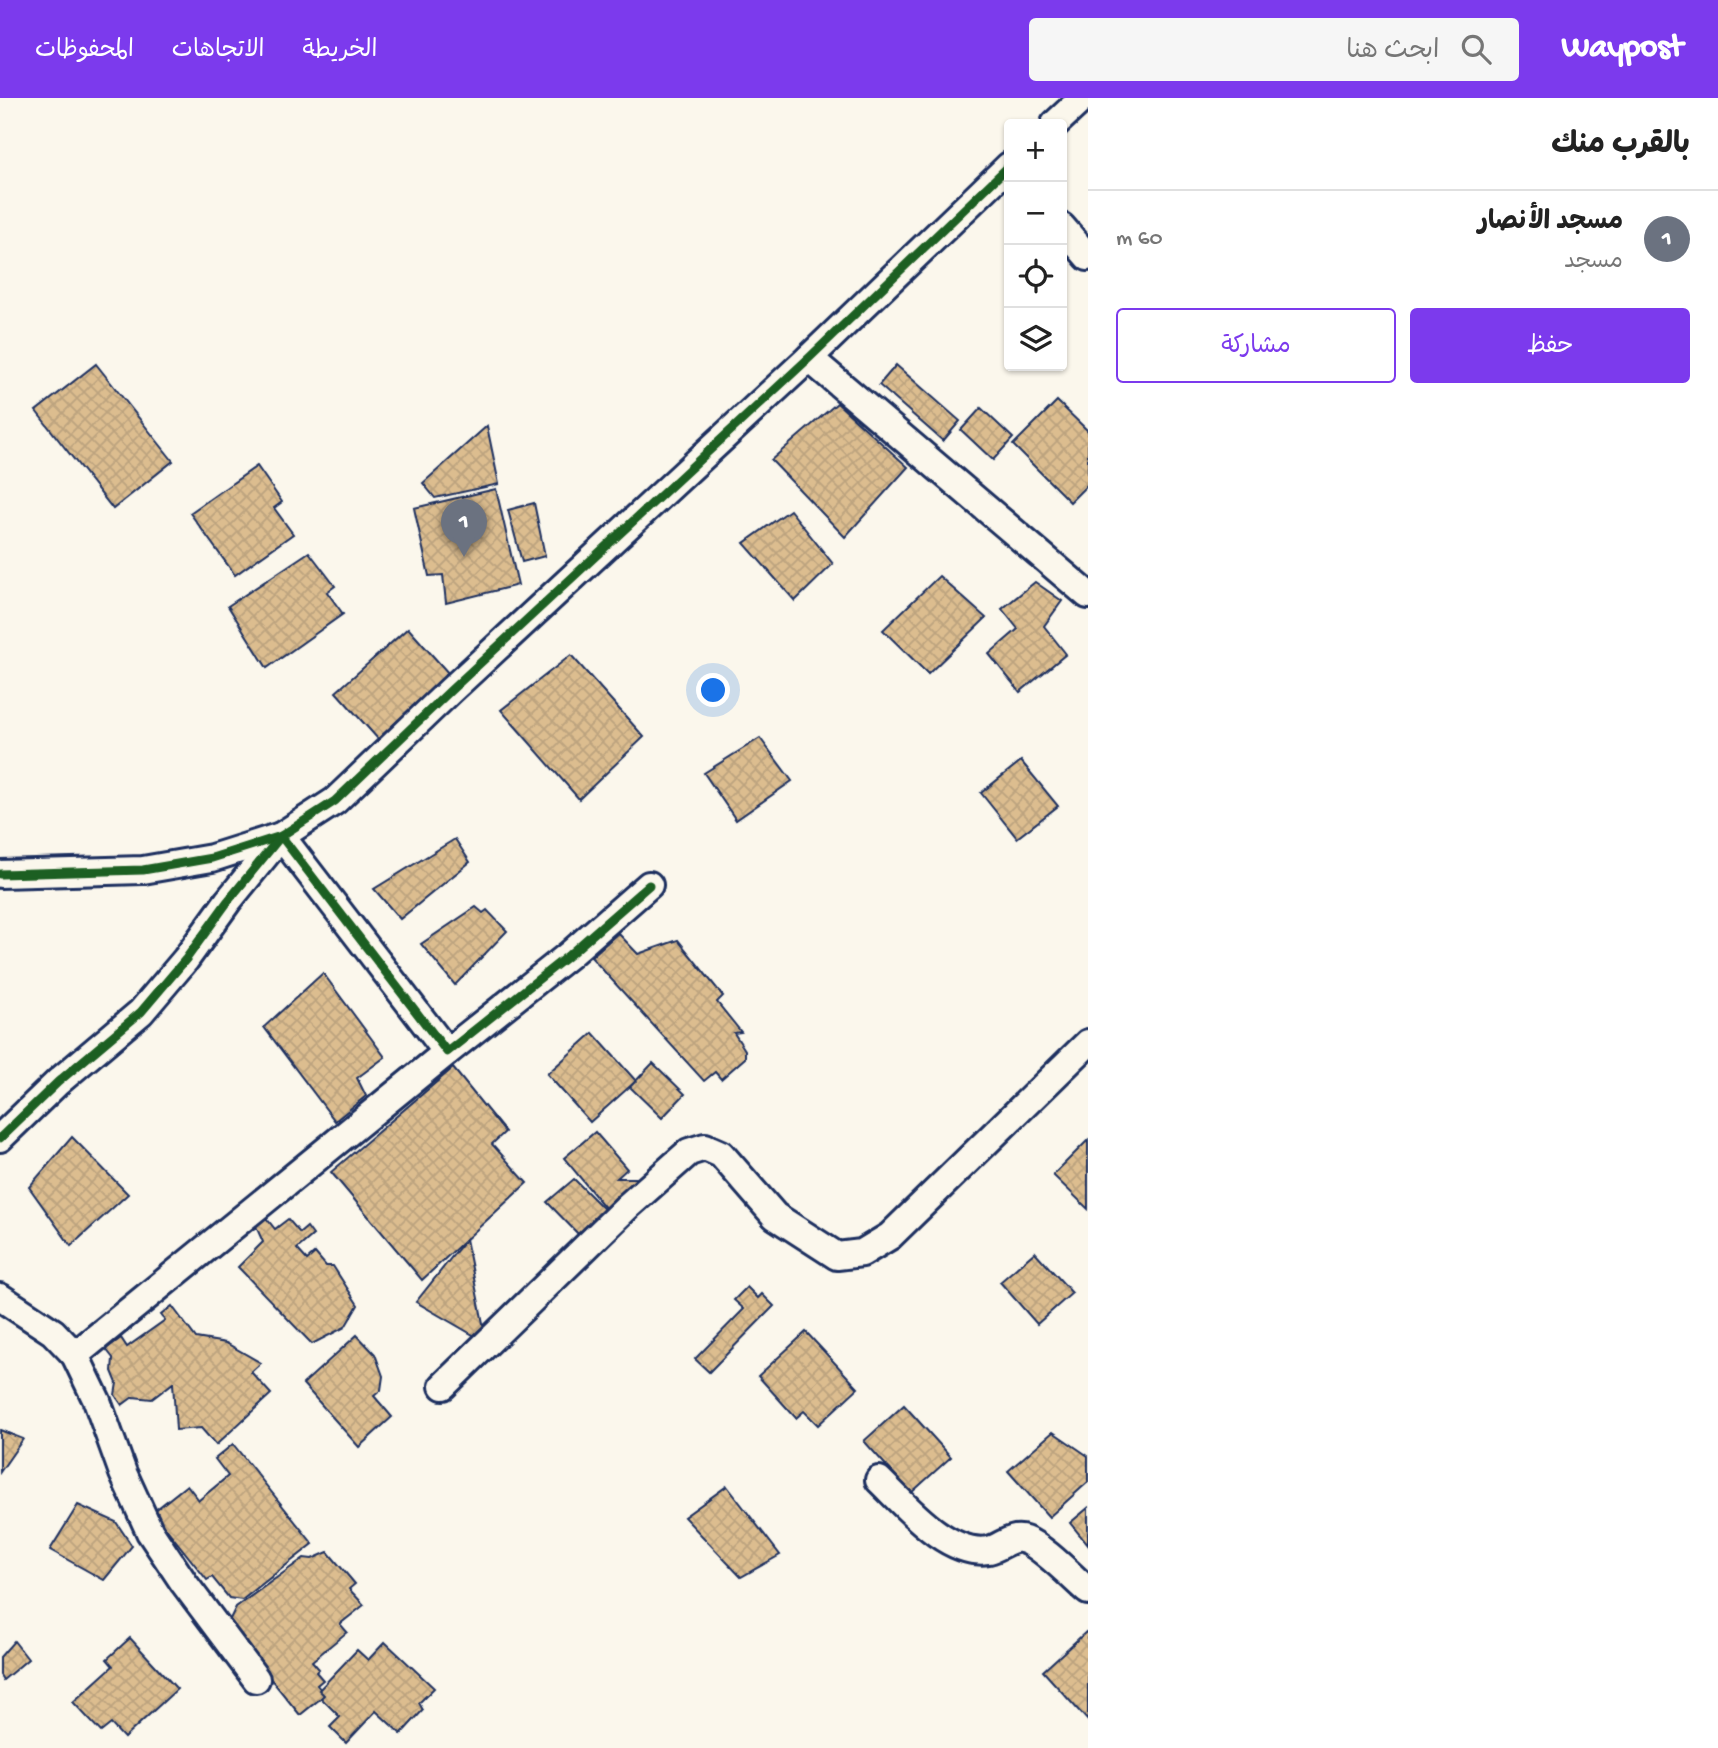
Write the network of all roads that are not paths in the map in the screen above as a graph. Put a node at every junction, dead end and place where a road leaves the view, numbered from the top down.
1 (1083, 98) edge
2 (1060, 119) edge
3 (1004, 171) edge
4 (1067, 233) edge
5 (1088, 257) edge
6 (809, 358) junction
7 (1088, 595) edge
8 (281, 836) junction
9 (0, 874) edge
10 (649, 885) dead end
11 (1088, 1043) edge
12 (447, 1052) junction
13 (0, 1138) edge
14 (0, 1297) edge
15 (75, 1355) junction
16 (443, 1386) dead end
17 (878, 1479) dead end
18 (1088, 1591) edge
19 (256, 1679) dead end

1 - 2 street
3 - 6 street
4 - 5 street
6 - 7 street
6 - 8 street
8 - 9 street
8 - 12 street
8 - 13 street
10 - 12 street
11 - 16 street
12 - 15 street
14 - 15 street
15 - 19 street
17 - 18 street

